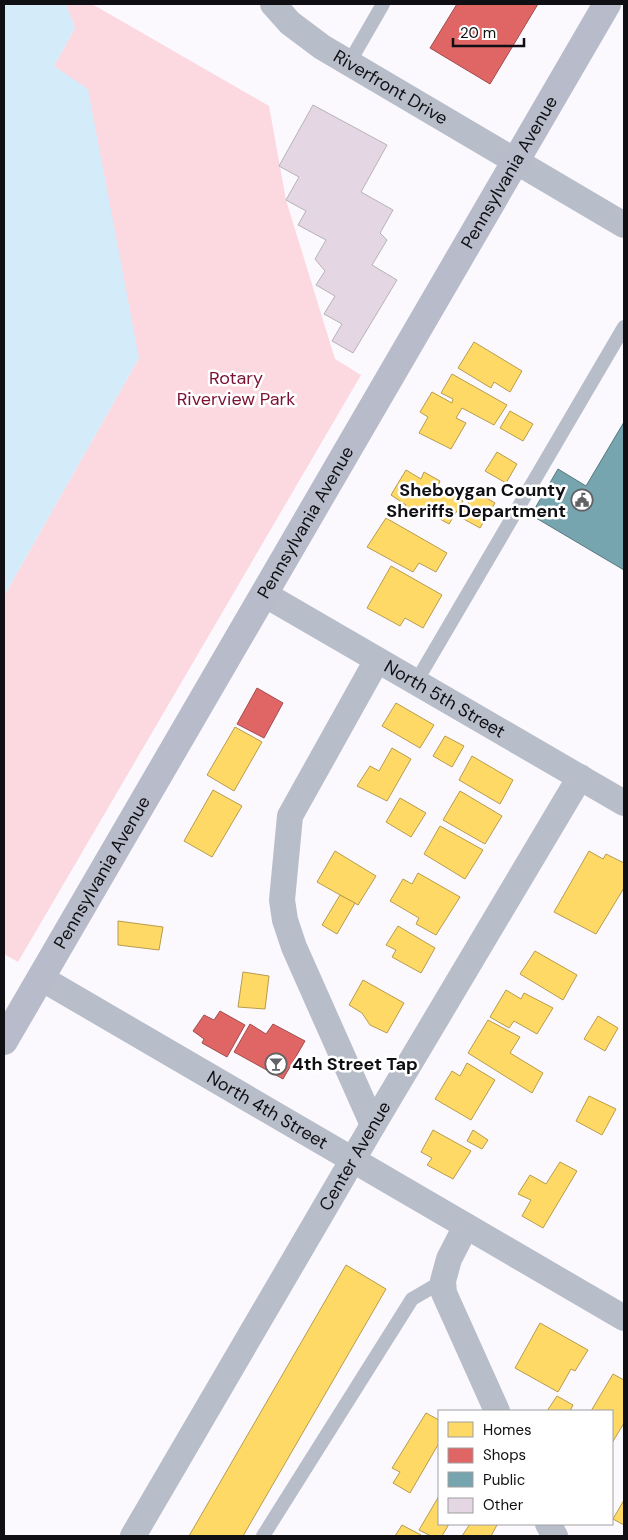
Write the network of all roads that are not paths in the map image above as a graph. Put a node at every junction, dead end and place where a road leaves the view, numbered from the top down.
1 (273, 4) edge
2 (383, 4) edge
3 (607, 4) edge
4 (349, 63) junction
5 (516, 161) junction
6 (624, 225) edge
7 (624, 327) edge
8 (264, 594) junction
9 (377, 660) junction
10 (416, 682) junction
11 (580, 777) junction
12 (624, 803) edge
13 (41, 978) junction
14 (4, 1041) edge
15 (373, 1125) junction
16 (353, 1160) junction
17 (466, 1226) junction
18 (442, 1281) junction
19 (624, 1318) edge
20 (497, 1410) edge
21 (549, 1525) edge
22 (133, 1536) edge
23 (262, 1536) edge
24 (555, 1536) edge

1 - 4 street, Riverfront Drive
2 - 4 lane
3 - 5 street, Pennsylvania Avenue
4 - 5 street, Riverfront Drive
5 - 6 street, Riverfront Drive
5 - 8 street, Pennsylvania Avenue
7 - 10 lane
8 - 9 street, North 5th Street
8 - 13 street, Pennsylvania Avenue
9 - 10 street, North 5th Street
9 - 15 street
10 - 11 street, North 5th Street
11 - 12 street, North 5th Street
11 - 15 street, Center Avenue
13 - 14 street, Pennsylvania Avenue
13 - 16 street, North 4th Street
15 - 16 street, Center Avenue
16 - 17 street, North 4th Street
16 - 22 street, Center Avenue
17 - 18 street
17 - 19 street, North 4th Street
18 - 20 street
18 - 23 lane
21 - 24 street

